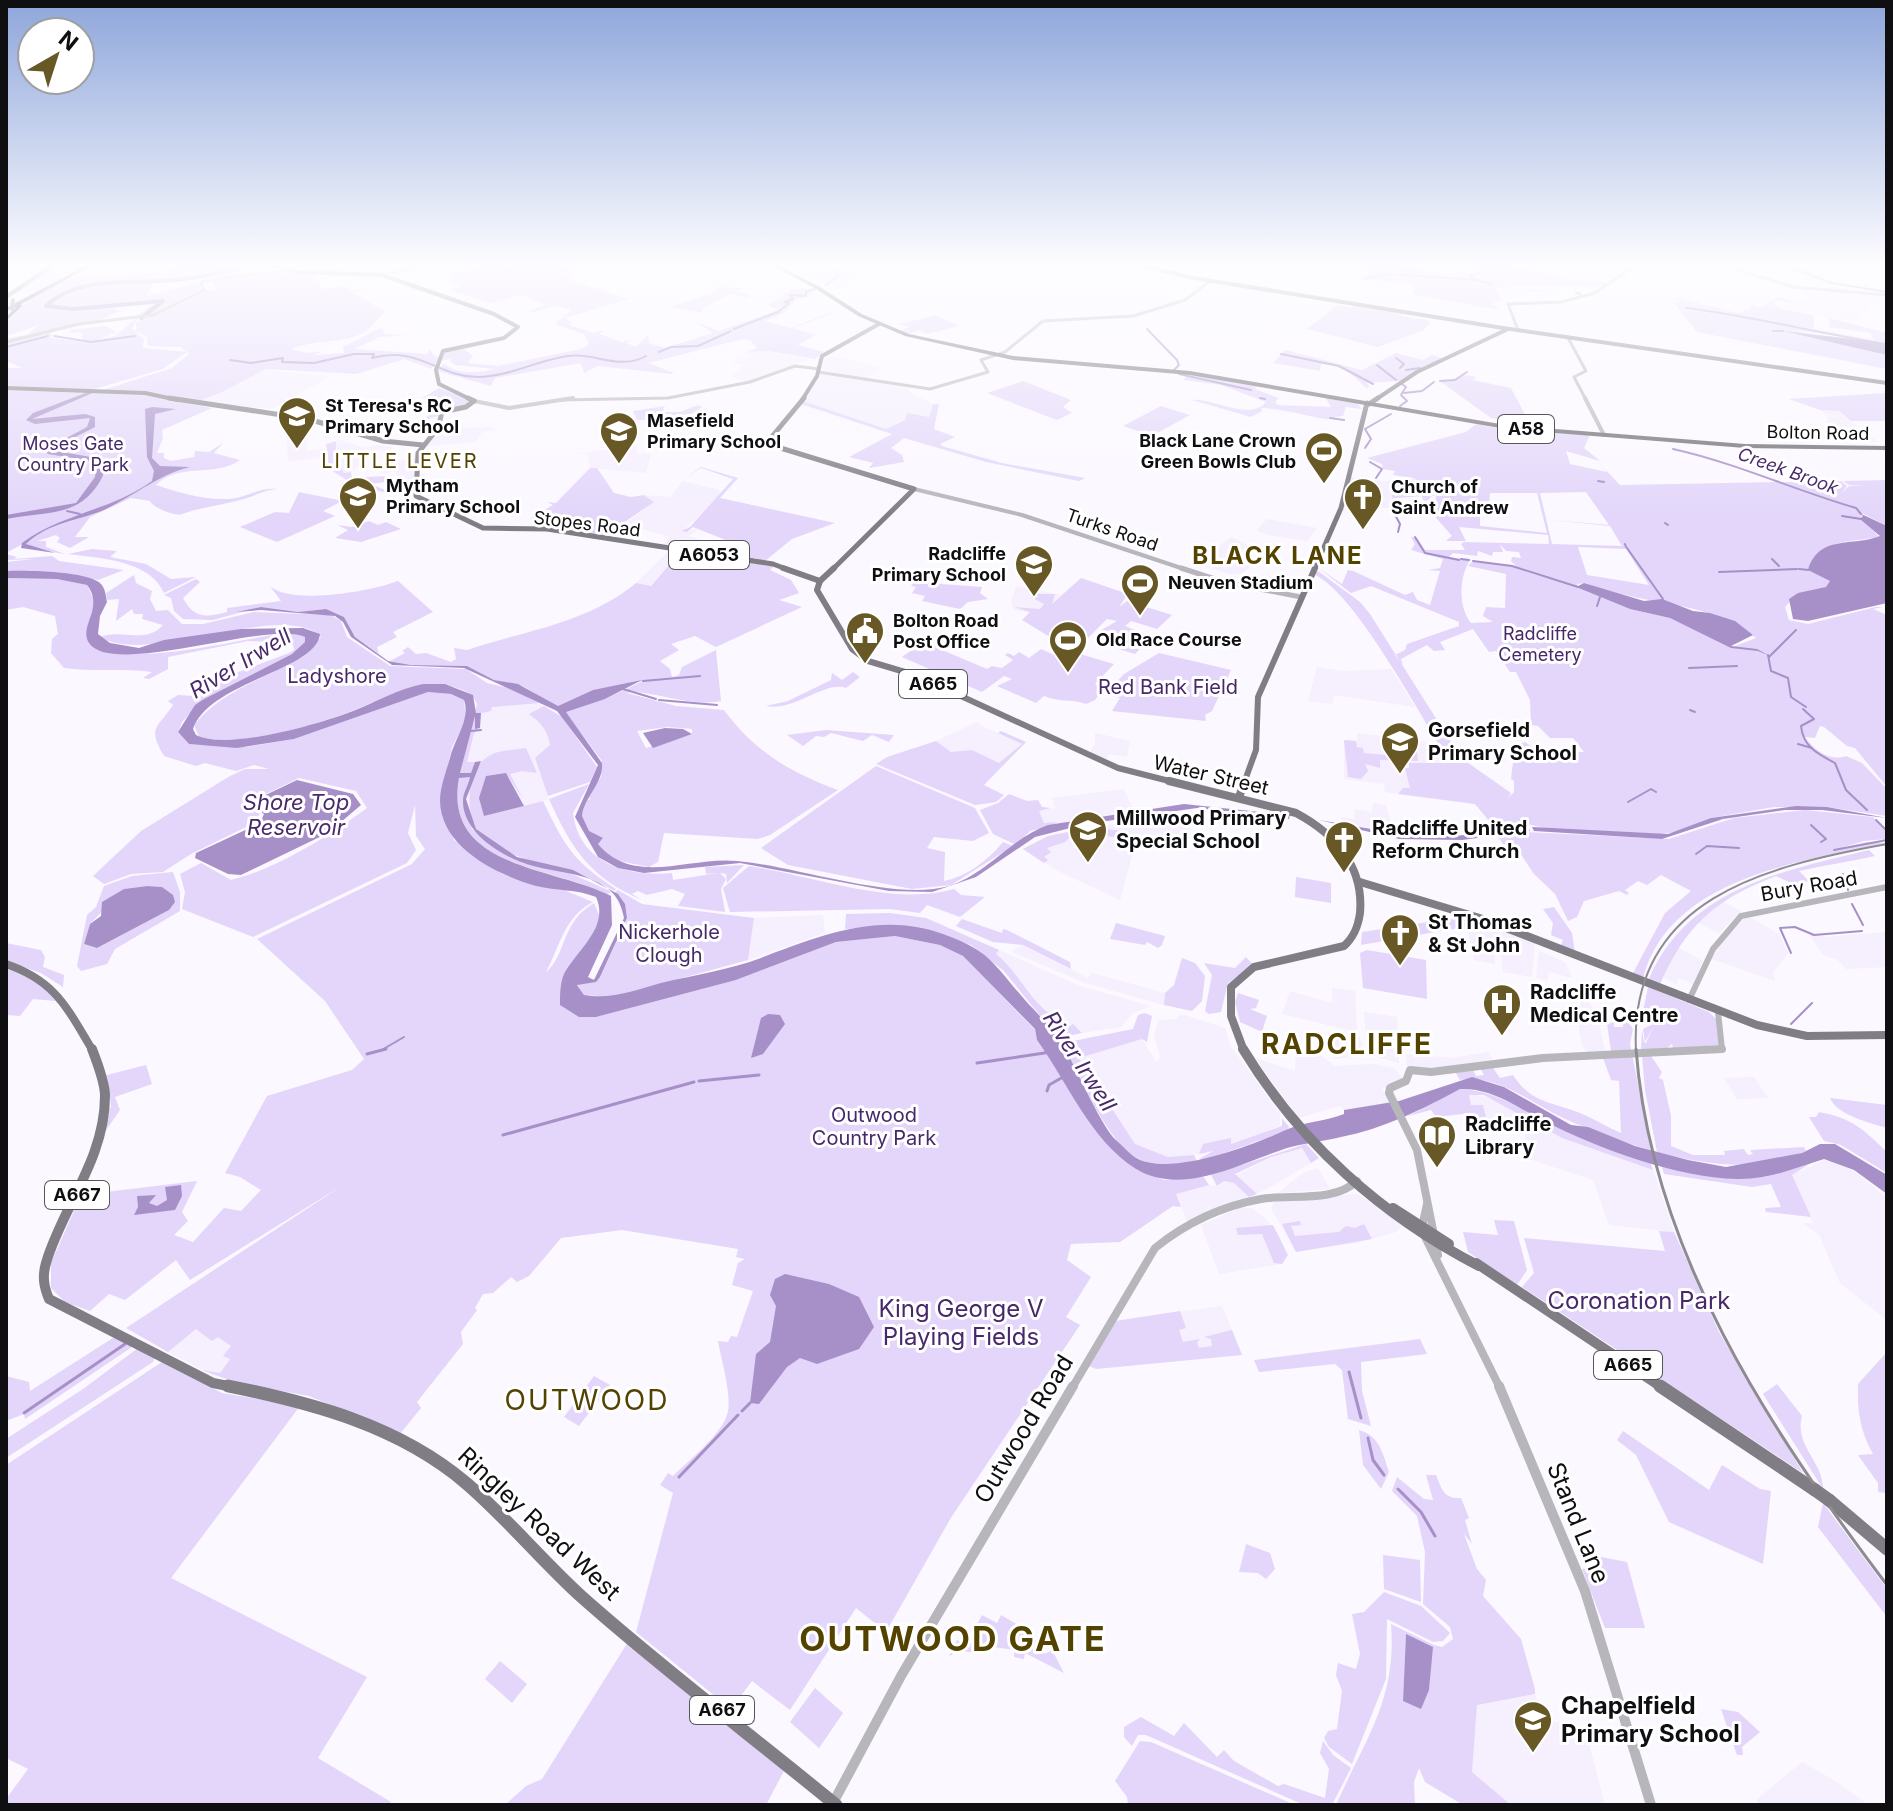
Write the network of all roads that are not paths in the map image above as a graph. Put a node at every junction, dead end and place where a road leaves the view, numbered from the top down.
1 (452, 349) edge
2 (833, 349) edge
3 (963, 349) edge
4 (1005, 349) edge
5 (1464, 349) edge
6 (1574, 349) edge
7 (1652, 349) edge
8 (996, 355) junction
9 (817, 369) junction
10 (1887, 383) edge
11 (6, 388) edge
12 (474, 401) junction
13 (1368, 404) junction
14 (1604, 435) junction
15 (423, 445) junction
16 (1887, 448) edge
17 (914, 489) junction
18 (820, 581) junction
19 (1301, 597) junction
20 (1243, 788) junction
21 (1239, 797) junction
22 (1251, 800) junction
23 (1360, 882) junction
24 (1887, 887) edge
25 (6, 964) edge
26 (1689, 1000) junction
27 (1718, 1012) junction
28 (1887, 1035) edge
29 (1352, 1180) junction
30 (1339, 1190) junction
31 (1425, 1209) junction
32 (1398, 1212) junction
33 (1427, 1233) junction
34 (1459, 1255) junction
35 (1440, 1262) junction
36 (1479, 1266) junction
37 (1887, 1549) edge
38 (834, 1804) edge
39 (1651, 1805) edge

1 - 12 main road
2 - 9 main road
3 - 8 highway, A58
4 - 8 street
5 - 13 main road
6 - 14 street
7 - 10 main road
8 - 9 street
8 - 13 highway, A58
9 - 12 street
9 - 17 main road
11 - 15 main road
12 - 15 main road
13 - 14 highway, A58
13 - 19 main road
14 - 16 highway, Bolton Road / A58
15 - 18 main road, Stopes Road / A6053
17 - 18 main road
17 - 19 street, Turks Road
18 - 21 main road, Water Street / A665
19 - 20 main road
20 - 21 main road
20 - 22 main road
21 - 22 main road, Water Street / A665
22 - 23 main road, Water Street / A665
23 - 26 main road
23 - 29 main road, A665
24 - 26 street, Bury Road
25 - 38 main road, Ringley Road West / A667
26 - 27 main road
27 - 28 main road
27 - 31 street, Stand Lane
29 - 30 street, Outwood Road
29 - 30 street
29 - 32 main road, A665
29 - 33 main road, A665
30 - 38 street, Outwood Road
31 - 32 street
31 - 33 street, Stand Lane
32 - 33 main road, A665
33 - 34 main road, A665
33 - 35 street, Stand Lane
33 - 36 main road, A665
34 - 35 street
34 - 36 main road, A665
35 - 39 street, Stand Lane
36 - 37 main road, A665, bridge

